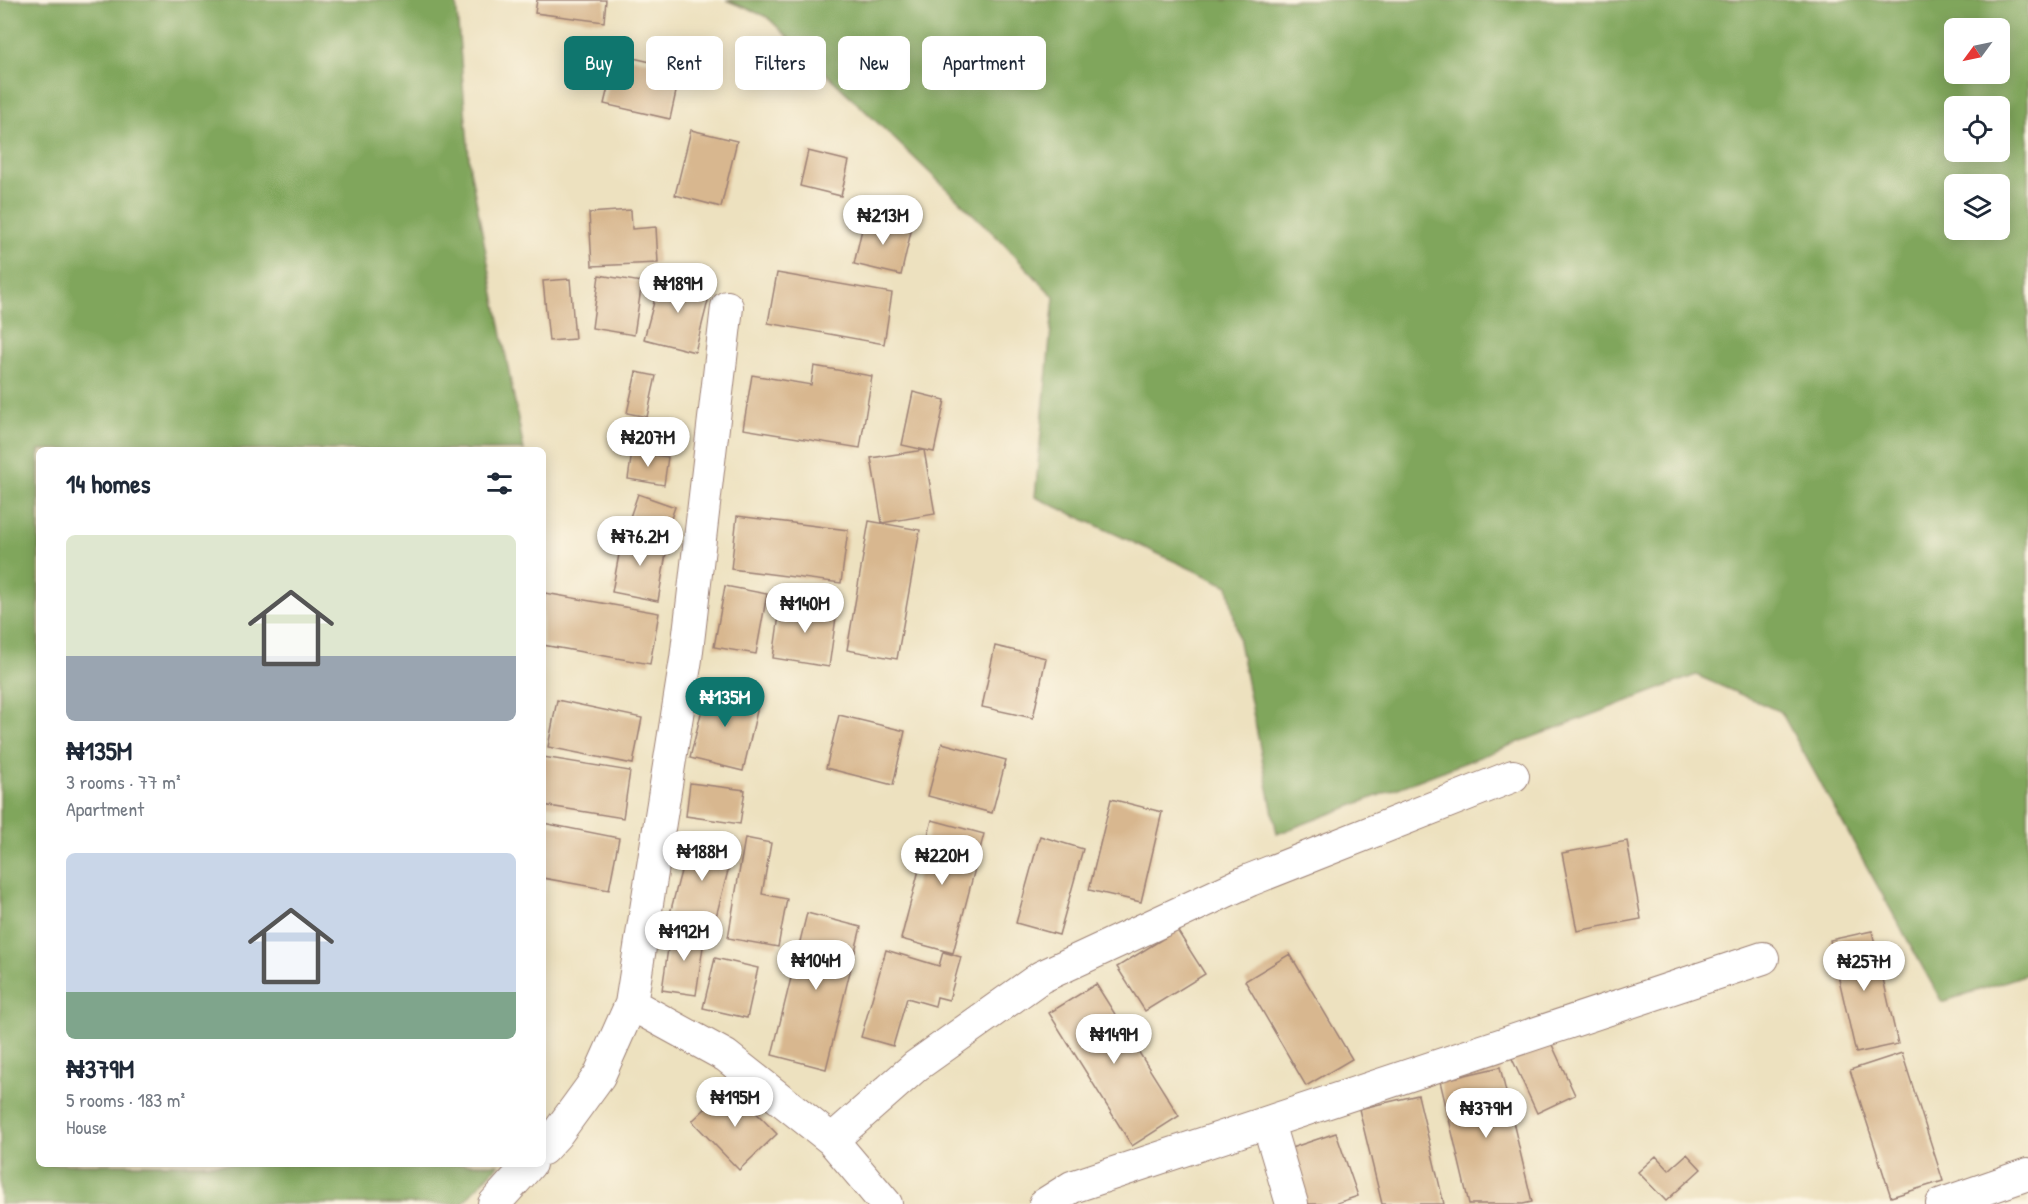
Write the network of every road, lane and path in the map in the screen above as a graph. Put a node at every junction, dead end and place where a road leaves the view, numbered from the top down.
1 (727, 307) dead end
2 (1513, 776) dead end
3 (1763, 958) dead end
4 (631, 1004) junction
5 (1268, 1123) junction
6 (832, 1140) junction
7 (546, 1146) edge
8 (527, 1167) edge
9 (2028, 1174) edge
10 (494, 1204) edge
11 (886, 1204) edge
12 (1046, 1204) edge
13 (1292, 1204) edge
14 (1942, 1204) edge

1 - 4 street
2 - 6 street
3 - 5 street
4 - 6 street
4 - 7 street
5 - 12 street
5 - 13 street
6 - 11 street
8 - 10 street
9 - 14 street

